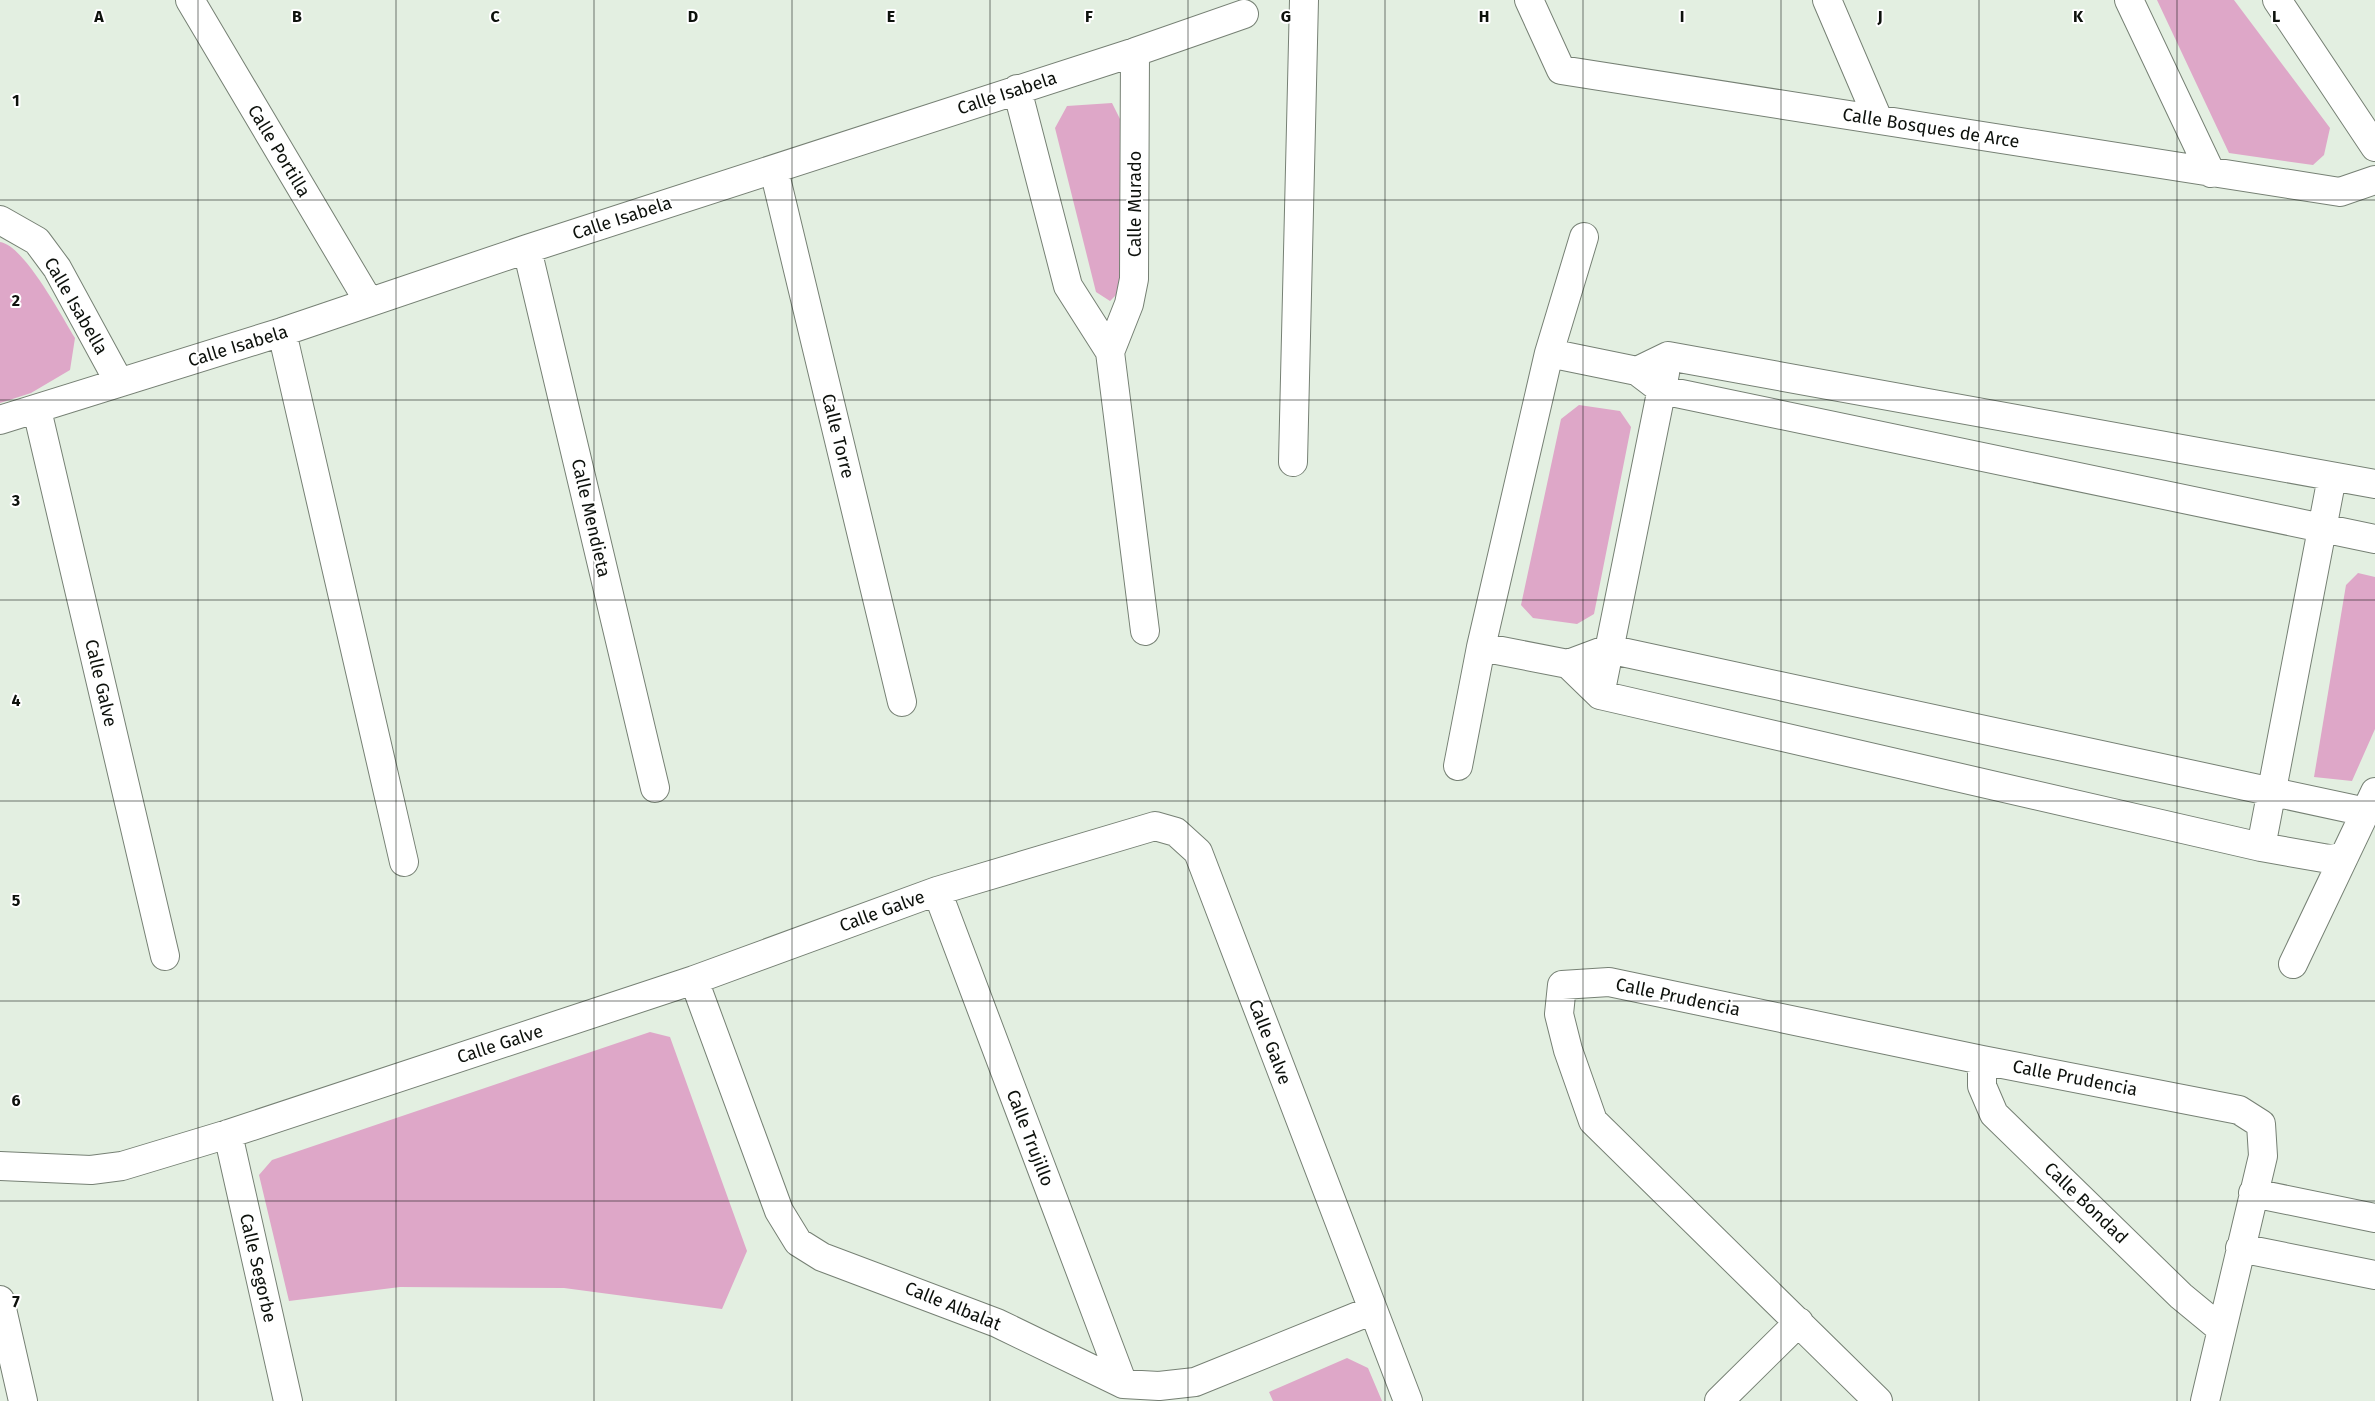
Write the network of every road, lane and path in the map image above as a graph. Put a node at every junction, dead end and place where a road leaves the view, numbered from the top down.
1 (190, 0) edge
2 (1304, 0) edge
3 (1529, 0) edge
4 (1827, 0) edge
5 (2129, 0) edge
6 (2277, 0) edge
7 (1244, 14) dead end
8 (1135, 52) junction
9 (1017, 89) junction
10 (1878, 119) junction
11 (2375, 147) edge
12 (774, 170) junction
13 (2210, 173) junction
14 (2375, 180) edge
15 (0, 220) edge
16 (1584, 237) dead end
17 (527, 249) junction
18 (369, 302) junction
19 (282, 332) junction
20 (1110, 352) junction
21 (1549, 354) junction
22 (1668, 356) junction
23 (1637, 371) junction
24 (119, 382) junction
25 (1662, 390) junction
26 (37, 410) junction
27 (0, 420) edge
28 (1293, 462) dead end
29 (2332, 477) junction
30 (2375, 484) edge
31 (2323, 528) junction
32 (2375, 539) edge
33 (1145, 631) dead end
34 (1481, 647) junction
35 (1608, 648) junction
36 (1568, 664) junction
37 (1600, 695) junction
38 (902, 702) dead end
39 (1458, 766) dead end
40 (655, 788) dead end
41 (2272, 792) junction
42 (2370, 802) edge
43 (2261, 847) junction
44 (2344, 857) junction
45 (404, 862) dead end
46 (938, 891) junction
47 (165, 956) dead end
48 (2293, 964) dead end
49 (694, 980) junction
50 (1982, 1060) junction
51 (228, 1134) junction
52 (0, 1166) edge
53 (2253, 1193) junction
54 (2375, 1218) edge
55 (2240, 1248) junction
56 (2375, 1276) edge
57 (0, 1300) edge
58 (1373, 1310) junction
59 (1799, 1322) junction
60 (2221, 1329) junction
61 (1123, 1384) junction
62 (23, 1401) edge
63 (288, 1401) edge
64 (1408, 1401) edge
65 (1719, 1401) edge
66 (1878, 1401) edge
67 (2205, 1401) edge

1 - 18 street, Calle Portilla
2 - 28 street
3 - 10 street, Calle Bosques de Arce
4 - 10 street
5 - 13 street
6 - 11 street
7 - 8 street, Calle Isabela
8 - 9 street, Calle Isabela
8 - 20 street, Calle Murado
9 - 12 street, Calle Isabela
9 - 20 street, Calle Murado
10 - 13 street, Calle Bosques de Arce
12 - 17 street, Calle Isabela
12 - 38 street, Calle Torre
13 - 14 street, Calle Bosques de Arce
15 - 24 street, Calle Isabella
16 - 21 street
17 - 18 street, Calle Isabela
17 - 40 street, Calle Mendieta
18 - 19 street, Calle Isabela
19 - 24 street, Calle Isabela
19 - 45 street
20 - 33 street, Calle Murado
21 - 23 street
21 - 34 street
22 - 23 street
22 - 25 street
22 - 29 street
23 - 25 street
24 - 26 street, Calle Isabela
25 - 31 street
25 - 35 street
26 - 27 street, Calle Isabela
26 - 47 street, Calle Galve
29 - 30 street
29 - 31 street
31 - 32 street
31 - 41 street
34 - 36 street
34 - 39 street
35 - 36 street
35 - 37 street
35 - 41 street
36 - 37 street
37 - 43 street
41 - 42 street
41 - 43 street
42 - 44 street
43 - 44 street
44 - 48 street
46 - 49 street, Calle Galve
46 - 58 street, Calle Galve
46 - 61 street, Calle Trujillo
49 - 51 street, Calle Galve
49 - 61 street, Calle Albalat
50 - 53 street, Calle Prudencia
50 - 59 street, Calle Prudencia
50 - 60 street, Calle Bondad
51 - 52 street, Calle Galve
51 - 63 street, Calle Segorbe
53 - 54 street
53 - 55 street
55 - 56 street
55 - 60 street
57 - 62 street
58 - 61 street, Calle Albalat
58 - 64 street, Calle Galve
59 - 65 street
59 - 66 street, Calle Prudencia
60 - 67 street

